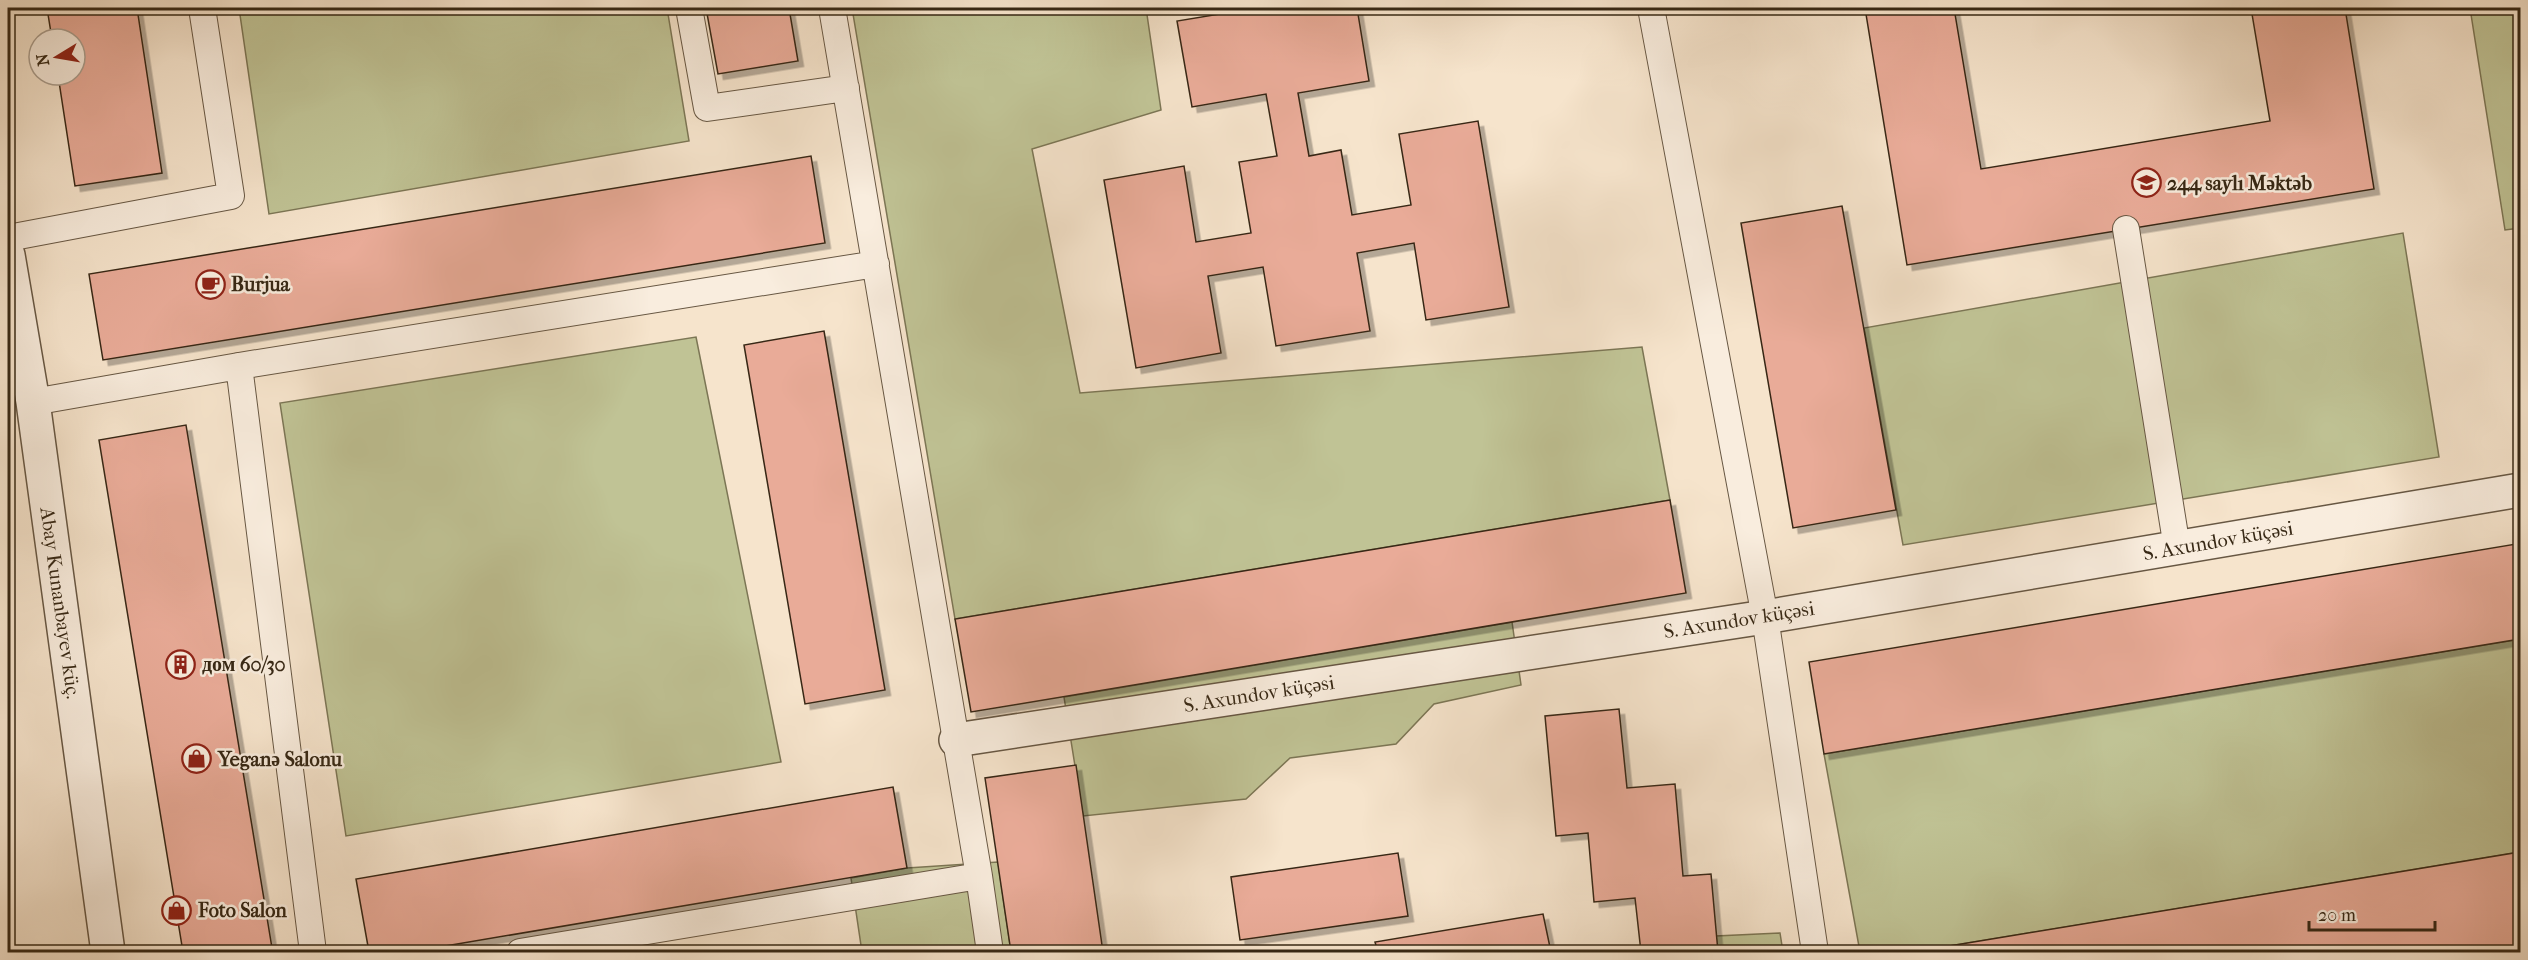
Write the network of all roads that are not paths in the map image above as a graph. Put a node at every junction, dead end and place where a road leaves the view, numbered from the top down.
1 (202, 8) edge
2 (689, 8) edge
3 (832, 8) edge
4 (1651, 8) edge
5 (846, 87) junction
6 (2126, 229) dead end
7 (8, 238) edge
8 (8, 255) edge
9 (876, 264) junction
10 (239, 366) junction
11 (33, 402) junction
12 (2520, 490) edge
13 (2177, 548) junction
14 (1765, 617) junction
15 (956, 740) junction
16 (979, 876) junction
17 (535, 951) edge
18 (108, 952) edge
19 (313, 952) edge
20 (990, 952) edge
21 (1815, 952) edge

1 - 7 lane
2 - 5 lane
3 - 5 lane
4 - 14 lane
5 - 9 lane
6 - 13 lane
8 - 11 street, Abay Kunanbayev küç.
9 - 10 lane
9 - 15 lane
10 - 11 lane
10 - 19 lane
11 - 18 street, Abay Kunanbayev küç.
12 - 13 street, S. Axundov küçəsi
13 - 14 street, S. Axundov küçəsi
14 - 15 street, S. Axundov küçəsi
14 - 21 lane
15 - 16 lane
16 - 17 lane
16 - 20 lane

